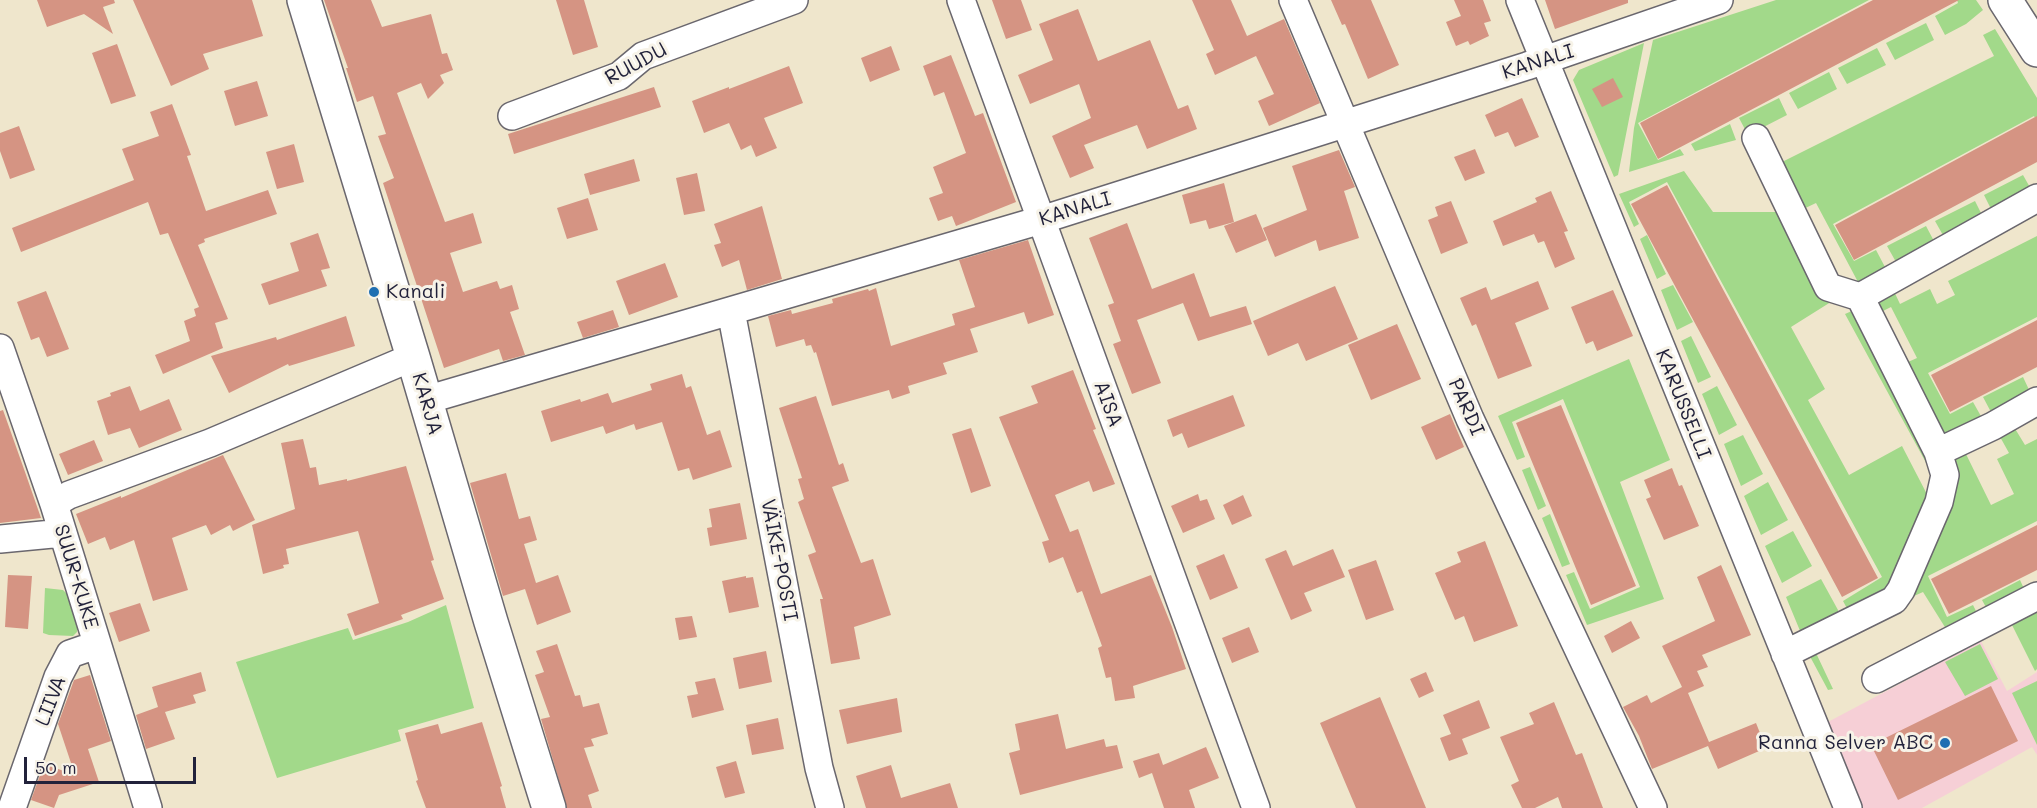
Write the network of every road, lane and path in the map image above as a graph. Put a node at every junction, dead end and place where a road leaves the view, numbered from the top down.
1 (304, 0) edge
2 (794, 0) edge
3 (960, 0) edge
4 (1293, 0) edge
5 (1520, 0) edge
6 (1719, 0) edge
7 (2005, 0) edge
8 (2037, 50) edge
9 (1544, 60) junction
10 (512, 116) dead end
11 (1346, 124) junction
12 (1756, 138) dead end
13 (2037, 198) edge
14 (1041, 220) junction
15 (1860, 297) junction
16 (731, 311) junction
17 (0, 348) edge
18 (413, 357) junction
19 (426, 400) junction
20 (2037, 401) edge
21 (1938, 452) junction
22 (54, 504) junction
23 (63, 533) junction
24 (0, 539) edge
25 (2037, 596) edge
26 (96, 645) junction
27 (1785, 654) junction
28 (1876, 679) dead end
29 (12, 808) edge
30 (148, 808) edge
31 (549, 808) edge
32 (830, 808) edge
33 (1256, 808) edge
34 (1653, 808) edge
35 (1848, 808) edge

1 - 18 street, KARJA
2 - 10 street, RUUDU
3 - 14 street, AISA
4 - 11 street, PARDI
5 - 9 street, KARUSSELLI
6 - 9 street, KANALI
7 - 8 street
9 - 11 street, KANALI
9 - 27 street, KARUSSELLI
11 - 14 street, KANALI
11 - 34 street, PARDI
12 - 15 street
13 - 15 street
14 - 16 street, KANALI
14 - 33 street, AISA
15 - 21 street
16 - 19 street, KANALI
16 - 32 street, VÄIKE-POSTI
17 - 22 street, SUUR-KUKE
18 - 19 street, KARJA
18 - 22 street
19 - 31 street, KARJA
20 - 21 street
21 - 27 street
22 - 23 street, SUUR-KUKE
23 - 24 street
23 - 26 street, SUUR-KUKE
25 - 28 street
26 - 29 street, LIIVA
26 - 30 street, SUUR-KUKE
27 - 35 street, KARUSSELLI

